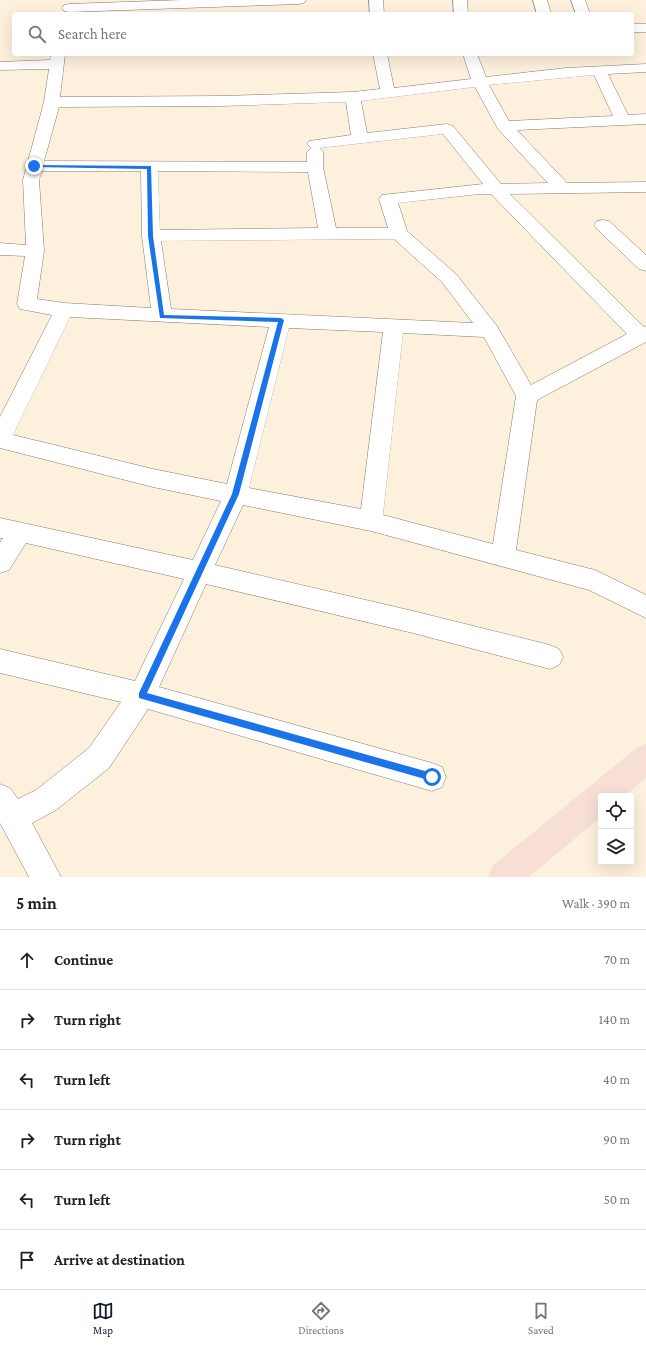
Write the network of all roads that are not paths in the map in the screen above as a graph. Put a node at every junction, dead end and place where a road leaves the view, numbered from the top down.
1 (299, 0) edge
2 (376, 0) edge
3 (460, 0) edge
4 (540, 0) edge
5 (578, 0) edge
6 (70, 7) edge
7 (376, 12) edge
8 (461, 12) edge
9 (543, 12) edge
10 (582, 12) edge
11 (634, 28) edge
12 (646, 28) edge
13 (380, 56) edge
14 (471, 56) edge
15 (57, 59) edge
16 (0, 66) edge
17 (646, 68) edge
18 (599, 71) junction
19 (480, 82) junction
20 (388, 93) junction
21 (353, 97) junction
22 (52, 102) junction
23 (646, 119) edge
24 (623, 120) junction
25 (504, 126) junction
26 (360, 139) junction
27 (34, 166) junction
28 (149, 167) junction
29 (315, 167) junction
30 (646, 187) edge
31 (562, 188) junction
32 (496, 189) junction
33 (603, 225) dead end
34 (398, 233) junction
35 (328, 234) junction
36 (151, 236) junction
37 (0, 249) edge
38 (34, 251) junction
39 (646, 265) edge
40 (64, 310) junction
41 (162, 316) junction
42 (281, 320) junction
43 (394, 325) junction
44 (490, 331) junction
45 (643, 334) edge
46 (527, 396) junction
47 (0, 440) edge
48 (236, 494) junction
49 (371, 521) junction
50 (10, 530) edge
51 (503, 555) junction
52 (0, 563) edge
53 (199, 570) junction
54 (646, 607) edge
55 (550, 657) dead end
56 (0, 661) edge
57 (142, 695) junction
58 (646, 759) edge
59 (432, 777) dead end
60 (605, 793) edge
61 (598, 799) edge
62 (7, 807) edge
63 (46, 877) edge
64 (504, 877) edge

1 - 6 street
2 - 7 street
3 - 8 street
4 - 9 street
5 - 10 street
11 - 12 street
13 - 20 street
14 - 19 street
15 - 16 street
15 - 22 street
17 - 18 street
18 - 19 street
18 - 24 street
19 - 20 street
19 - 25 street
20 - 21 street
21 - 22 street
21 - 26 street
22 - 27 street
23 - 24 street
24 - 25 street
25 - 31 street
26 - 29 street
26 - 32 street
27 - 28 street
27 - 38 street
28 - 29 street
28 - 36 street
29 - 35 street
30 - 31 street
31 - 32 street
32 - 34 street
32 - 45 street
33 - 39 street
34 - 35 street
34 - 44 street
35 - 36 street
36 - 41 street
37 - 38 street
38 - 40 street
40 - 41 street
40 - 47 street
41 - 42 street
42 - 43 street
42 - 48 street
43 - 44 street
43 - 49 street
44 - 46 street
45 - 46 street
46 - 51 street
47 - 48 street
48 - 49 street
48 - 53 street
49 - 51 street
50 - 52 street
50 - 53 street
51 - 54 street
53 - 55 street
53 - 57 street
56 - 57 street
57 - 59 street
57 - 62 street
58 - 60 main road
61 - 64 main road
62 - 63 street

